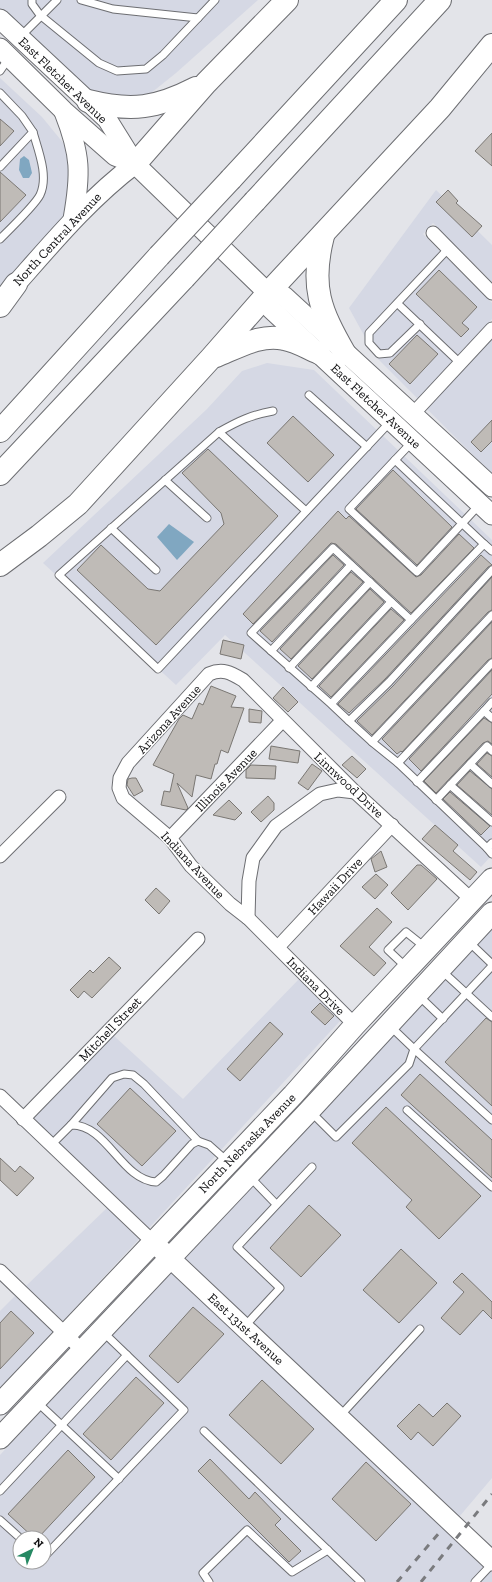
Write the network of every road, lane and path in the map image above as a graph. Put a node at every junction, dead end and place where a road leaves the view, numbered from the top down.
1 (32, 0) edge
2 (57, 0) edge
3 (81, 0) edge
4 (215, 0) edge
5 (287, 0) edge
6 (396, 0) edge
7 (440, 0) edge
8 (40, 15) junction
9 (198, 18) junction
10 (0, 19) edge
11 (19, 37) junction
12 (492, 45) edge
13 (3, 59) edge
14 (206, 83) junction
15 (0, 93) edge
16 (88, 101) junction
17 (64, 111) junction
18 (33, 132) junction
19 (135, 164) junction
20 (0, 167) edge
21 (73, 219) junction
22 (433, 233) dead end
23 (323, 236) junction
24 (0, 239) edge
25 (448, 249) junction
26 (16, 284) junction
27 (268, 293) junction
28 (492, 293) edge
29 (0, 300) edge
30 (398, 304) junction
31 (0, 306) edge
32 (420, 324) junction
33 (492, 329) edge
34 (319, 352) junction
35 (346, 354) junction
36 (212, 358) junction
37 (460, 363) junction
38 (309, 395) dead end
39 (273, 411) dead end
40 (412, 415) junction
41 (391, 420) junction
42 (0, 431) edge
43 (219, 432) junction
44 (413, 441) junction
45 (367, 447) junction
46 (395, 460) junction
47 (0, 474) edge
48 (165, 480) junction
49 (492, 487) edge
50 (486, 510) edge
51 (306, 511) junction
52 (207, 518) dead end
53 (462, 523) junction
54 (111, 528) junction
55 (484, 544) junction
56 (492, 550) edge
57 (0, 565) edge
58 (351, 565) junction
59 (156, 570) dead end
60 (492, 570) edge
61 (370, 582) junction
62 (391, 602) junction
63 (492, 616) edge
64 (411, 620) junction
65 (271, 651) junction
66 (492, 663) edge
67 (289, 668) junction
68 (226, 671) joint
69 (311, 687) junction
70 (492, 702) edge
71 (331, 704) junction
72 (484, 711) junction
73 (492, 718) edge
74 (282, 721) junction
75 (349, 721) junction
76 (372, 742) junction
77 (492, 752) edge
78 (398, 763) junction
79 (470, 764) junction
80 (120, 778) joint
81 (417, 782) junction
82 (492, 784) edge
83 (450, 785) junction
84 (355, 792) junction
85 (58, 797) dead end
86 (436, 800) junction
87 (492, 822) edge
88 (392, 825) junction
89 (170, 838) junction
90 (490, 849) edge
91 (0, 856) edge
92 (492, 878) edge
93 (472, 900) junction
94 (492, 913) edge
95 (248, 918) junction
96 (198, 939) dead end
97 (467, 940) junction
98 (278, 947) junction
99 (425, 951) junction
100 (492, 965) edge
101 (408, 969) junction
102 (440, 969) junction
103 (416, 993) junction
104 (466, 993) junction
105 (492, 1016) edge
106 (443, 1019) junction
107 (388, 1024) junction
108 (355, 1025) junction
109 (414, 1049) junction
110 (293, 1095) junction
111 (0, 1096) edge
112 (407, 1110) dead end
113 (309, 1111) junction
114 (23, 1119) junction
115 (492, 1120) edge
116 (71, 1125) junction
117 (198, 1141) junction
118 (51, 1145) junction
119 (228, 1163) junction
120 (312, 1167) dead end
121 (248, 1175) junction
122 (492, 1187) edge
123 (276, 1204) junction
124 (153, 1242) junction
125 (169, 1257) junction
126 (0, 1271) edge
127 (243, 1327) junction
128 (420, 1328) dead end
129 (101, 1330) junction
130 (66, 1334) junction
131 (82, 1350) junction
132 (127, 1355) junction
133 (35, 1401) junction
134 (0, 1404) edge
135 (339, 1417) junction
136 (62, 1425) junction
137 (204, 1431) dead end
138 (0, 1438) edge
139 (119, 1478) junction
140 (0, 1491) edge
141 (0, 1520) edge
142 (12, 1531) edge
143 (52, 1549) edge
144 (328, 1550) junction
145 (492, 1562) edge
146 (209, 1582) edge
147 (361, 1582) edge
148 (475, 1582) edge

1 - 8 lane
2 - 8 lane
3 - 9 lane
4 - 9 lane
5 - 14 highway
6 - 42 highway, bridge
7 - 47 highway, bridge
8 - 9 lane
8 - 11 lane
10 - 11 main road, East Fletcher Avenue
11 - 16 main road, East Fletcher Avenue
12 - 23 highway
13 - 17 main road, East Fletcher Avenue
14 - 16 highway
14 - 19 highway
15 - 18 lane
16 - 19 main road, East Fletcher Avenue
17 - 19 main road, East Fletcher Avenue
17 - 21 main road
18 - 20 lane
18 - 24 lane
19 - 21 main road, North Central Avenue
19 - 27 main road, East Fletcher Avenue
21 - 26 main road, North Central Avenue
22 - 25 street
23 - 27 highway
23 - 35 highway
25 - 28 street
25 - 30 lane
26 - 29 street, North Central Avenue
26 - 31 highway
27 - 34 main road, East Fletcher Avenue
27 - 35 main road, East Fletcher Avenue
27 - 36 highway
30 - 32 lane
30 - 32 lane
32 - 37 lane
33 - 37 street
34 - 36 highway
34 - 41 main road, East Fletcher Avenue
35 - 40 main road, East Fletcher Avenue
36 - 57 highway
37 - 40 street
38 - 45 lane
39 - 43 lane
40 - 49 main road, East Fletcher Avenue
41 - 44 main road, East Fletcher Avenue
41 - 45 lane
43 - 48 lane
43 - 51 lane
44 - 46 lane
44 - 50 main road, East Fletcher Avenue
45 - 51 lane
46 - 53 lane
46 - 53 lane
48 - 52 lane
48 - 54 lane
50 - 53 lane
51 - 54 lane
53 - 55 lane
54 - 59 lane
55 - 56 lane
55 - 64 lane
58 - 61 lane
58 - 65 lane
58 - 65 lane
60 - 75 lane
61 - 62 lane
61 - 67 lane
62 - 64 lane
62 - 69 lane
63 - 76 lane
64 - 71 lane
65 - 67 lane
66 - 78 lane
67 - 69 lane
68 - 74 street, Linnwood Drive
68 - 80 street, Arizona Avenue
69 - 71 lane
70 - 72 lane
71 - 75 lane
72 - 73 lane
72 - 81 lane
74 - 84 street, Linnwood Drive
74 - 89 street, Illinois Avenue
75 - 76 lane
76 - 78 lane
77 - 79 lane
78 - 81 lane
79 - 82 lane
79 - 83 lane
80 - 89 street, Indiana Avenue
81 - 86 lane
83 - 86 lane
83 - 87 lane
84 - 88 street, Linnwood Drive
84 - 95 street
85 - 91 street
86 - 90 lane
88 - 93 street, Linnwood Drive
88 - 98 street, Hawaii Drive
89 - 95 street, Indiana Avenue
92 - 93 main road, North Nebraska Avenue
93 - 99 main road, North Nebraska Avenue
94 - 97 main road, North Nebraska Avenue
95 - 98 street, Indiana Avenue
96 - 114 street, Mitchell Street
97 - 100 lane
97 - 102 main road, North Nebraska Avenue
98 - 108 street, Indiana Drive
99 - 101 main road, North Nebraska Avenue
99 - 101 lane
99 - 102 street
100 - 104 lane
101 - 108 main road, North Nebraska Avenue
102 - 103 main road, North Nebraska Avenue
102 - 104 lane
103 - 106 lane
103 - 107 main road, North Nebraska Avenue
104 - 105 lane
104 - 106 lane
106 - 109 lane
107 - 109 lane
107 - 113 main road, North Nebraska Avenue
108 - 110 main road, North Nebraska Avenue
109 - 113 lane
109 - 115 lane
110 - 113 street
110 - 119 main road, North Nebraska Avenue
111 - 114 street, East 131st Avenue
112 - 122 lane
113 - 121 main road, North Nebraska Avenue
114 - 118 street, East 131st Avenue
116 - 117 lane
116 - 117 lane
116 - 118 lane
117 - 119 lane
118 - 124 street, East 131st Avenue
119 - 124 main road, North Nebraska Avenue
120 - 123 lane
121 - 123 lane
121 - 125 main road, North Nebraska Avenue
123 - 127 lane
124 - 125 main road, East 131st Avenue
124 - 130 main road, North Nebraska Avenue
125 - 127 main road, East 131st Avenue
125 - 129 main road, North Nebraska Avenue
126 - 130 street
127 - 135 main road, East 131st Avenue
128 - 135 lane
129 - 131 main road, North Nebraska Avenue
129 - 132 lane
130 - 131 street
130 - 134 main road, North Nebraska Avenue
131 - 133 main road, North Nebraska Avenue
132 - 136 lane
132 - 139 lane
133 - 136 lane
133 - 138 main road, North Nebraska Avenue
135 - 145 main road, East 131st Avenue
136 - 139 lane
136 - 140 lane
137 - 144 lane
139 - 143 lane
141 - 142 lane
144 - 146 lane
144 - 147 lane
145 - 148 lane

